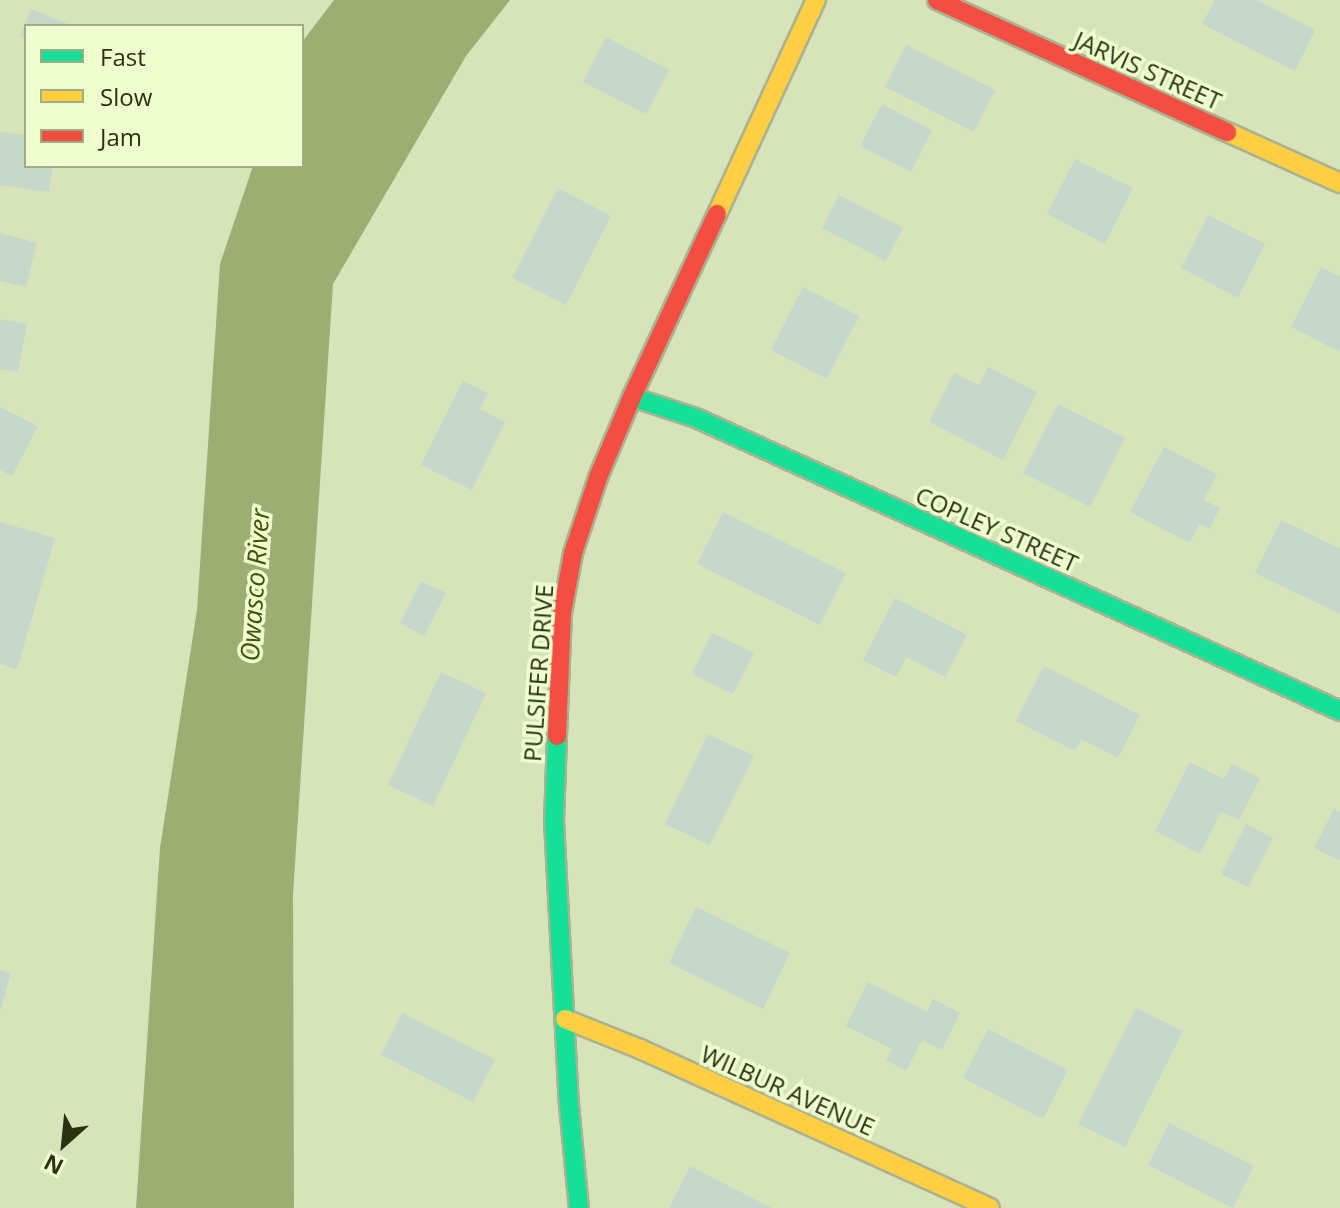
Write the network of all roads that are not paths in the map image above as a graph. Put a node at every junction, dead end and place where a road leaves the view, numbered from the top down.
1 (816, 0) edge
2 (937, 0) edge
3 (1340, 183) edge
4 (632, 397) junction
5 (1340, 711) edge
6 (565, 1019) junction
7 (579, 1208) edge
8 (990, 1208) edge

1 - 4 street, PULSIFER DRIVE
2 - 3 street, JARVIS STREET
4 - 5 street, COPLEY STREET
4 - 6 street, PULSIFER DRIVE
6 - 7 street, PULSIFER DRIVE
6 - 8 street, WILBUR AVENUE

